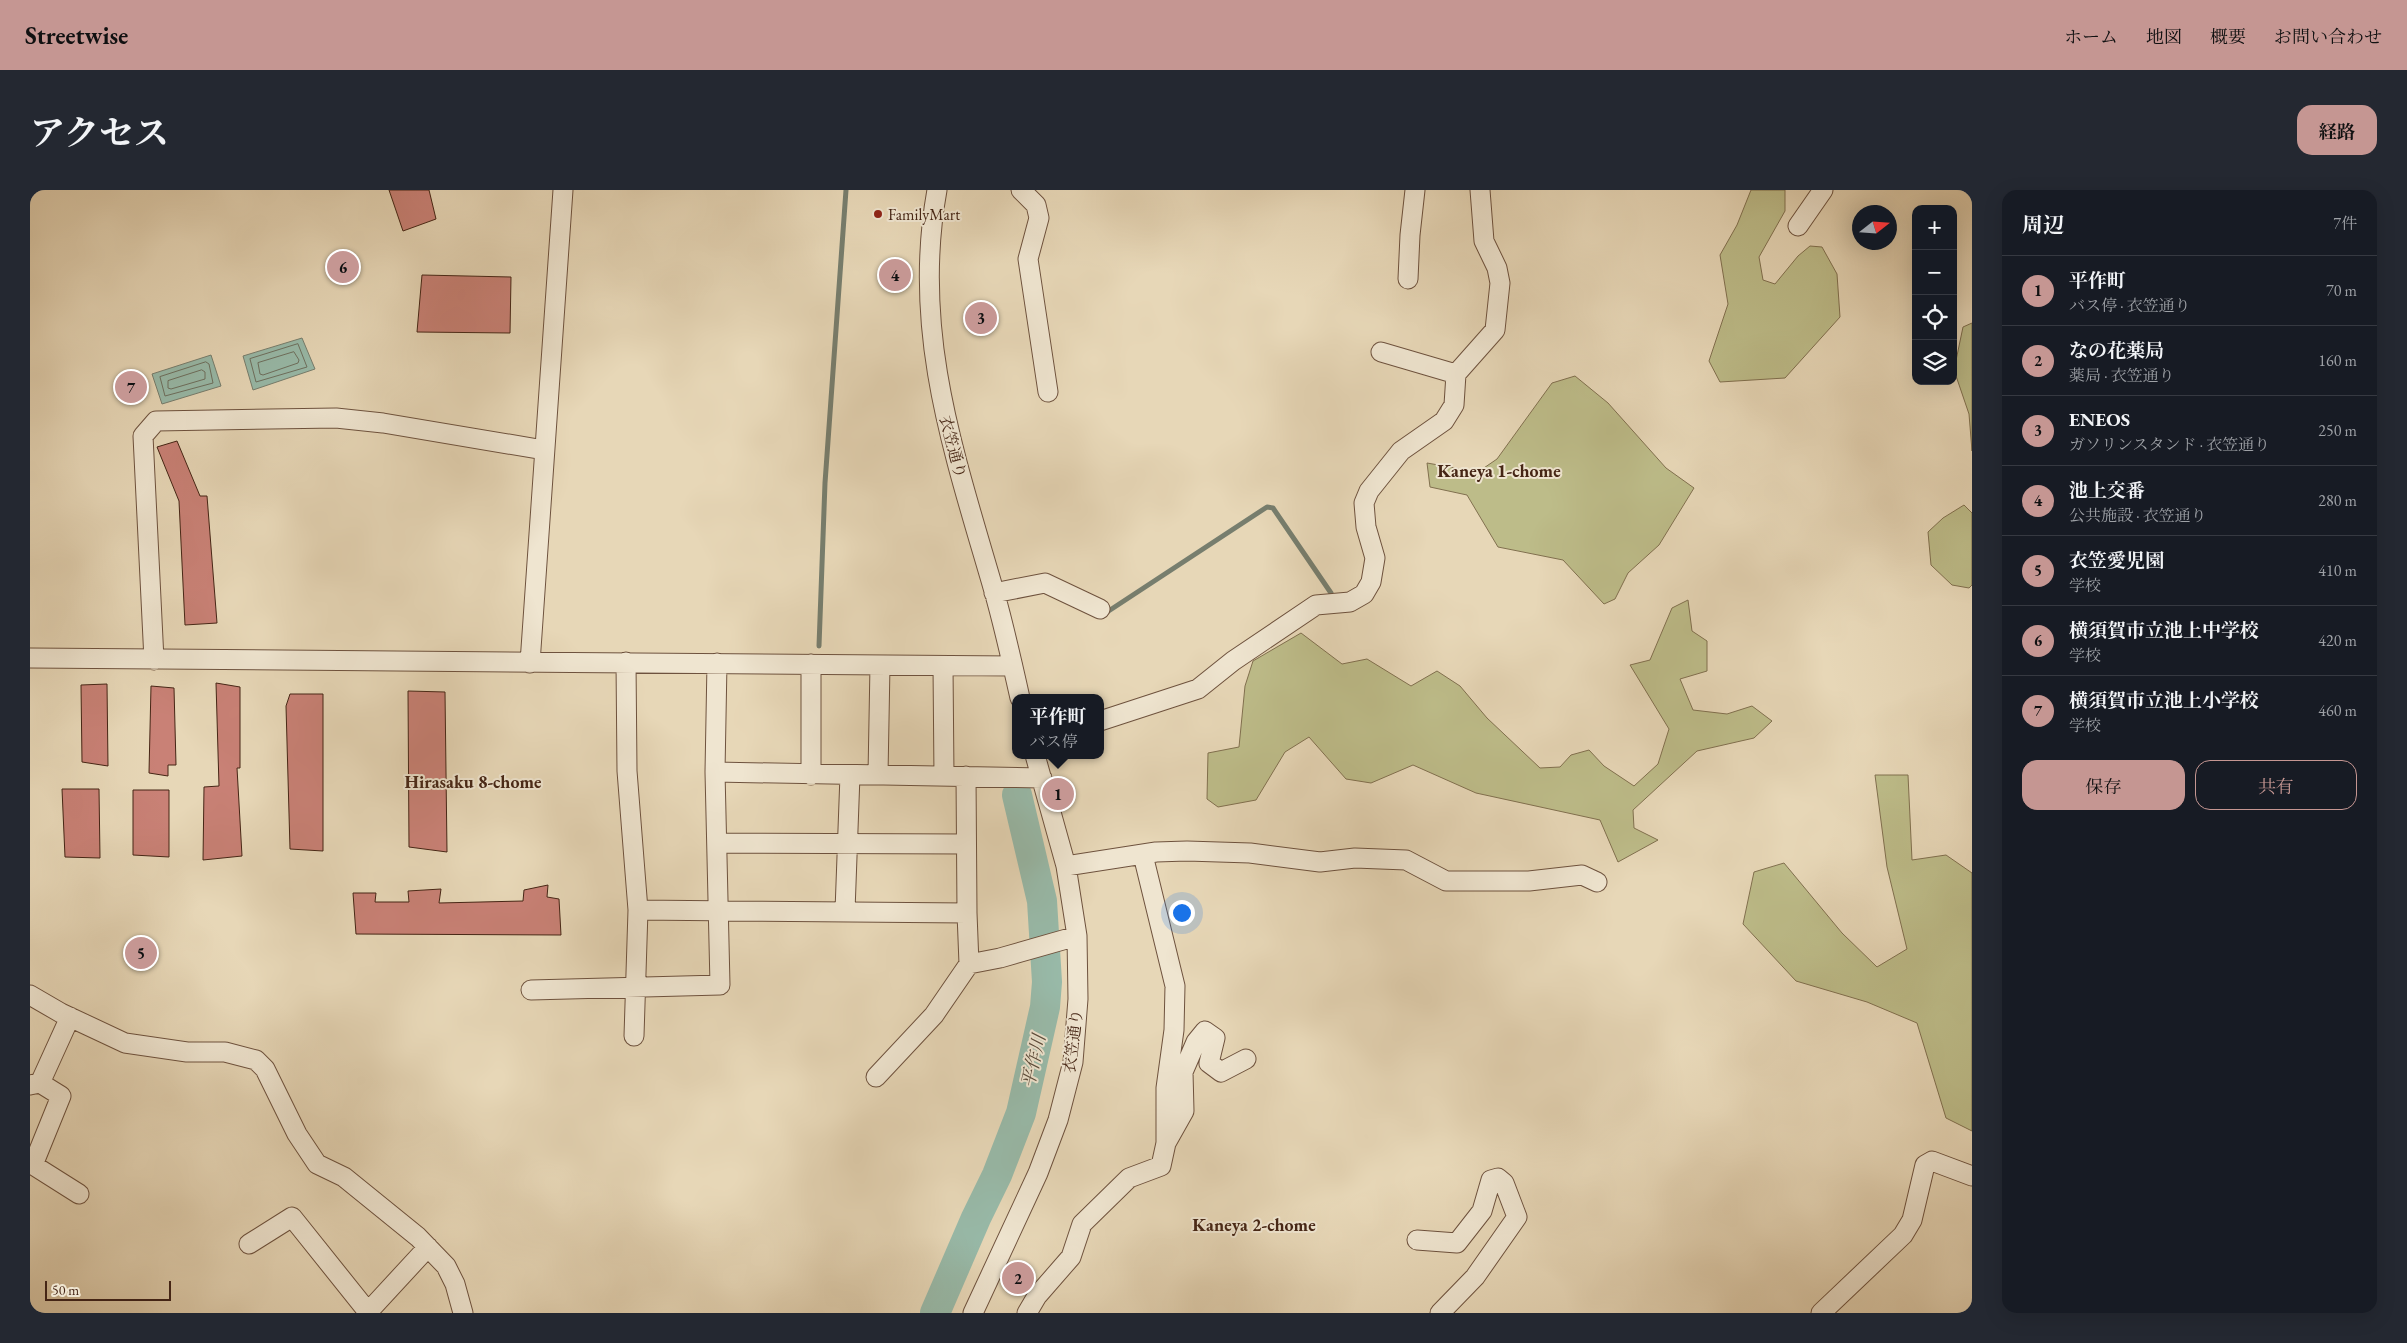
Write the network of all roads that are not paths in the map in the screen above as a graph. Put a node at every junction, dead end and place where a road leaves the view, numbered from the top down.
1 (562, 190) edge
2 (937, 190) edge
3 (1021, 190) edge
4 (1415, 190) edge
5 (1480, 190) edge
6 (1823, 190) edge
7 (1798, 226) dead end
8 (1408, 279) dead end
9 (1381, 352) dead end
10 (1456, 374) junction
11 (1048, 392) dead end
12 (544, 450) junction
13 (994, 593) junction
14 (1100, 610) dead end
15 (30, 658) edge
16 (154, 660) junction
17 (626, 662) junction
18 (530, 663) junction
19 (717, 663) junction
20 (811, 664) junction
21 (880, 665) junction
22 (943, 666) junction
23 (1013, 666) junction
24 (1019, 694) edge
25 (1104, 720) edge
26 (1036, 759) edge
27 (715, 772) junction
28 (811, 775) junction
29 (850, 775) junction
30 (878, 775) junction
31 (944, 776) junction
32 (966, 776) junction
33 (1042, 778) junction
34 (848, 842) junction
35 (717, 843) junction
36 (966, 844) junction
37 (1143, 855) junction
38 (1066, 866) junction
39 (1597, 882) dead end
40 (718, 909) junction
41 (638, 910) junction
42 (846, 911) junction
43 (967, 912) junction
44 (1076, 936) junction
45 (969, 964) junction
46 (635, 986) junction
47 (531, 990) dead end
48 (30, 995) edge
49 (70, 1017) junction
50 (634, 1036) dead end
51 (1246, 1059) dead end
52 (876, 1077) dead end
53 (35, 1084) edge
54 (1166, 1143) junction
55 (1972, 1176) edge
56 (78, 1194) dead end
57 (1417, 1240) dead end
58 (249, 1244) dead end
59 (428, 1247) junction
60 (463, 1313) edge
61 (973, 1313) edge
62 (1027, 1313) edge
63 (1440, 1313) edge
64 (1821, 1313) edge

1 - 12 street
2 - 13 street, 衣笠通り
3 - 11 street
4 - 8 street
5 - 10 street
6 - 7 street
9 - 10 street
10 - 25 street
12 - 16 street
12 - 18 street
13 - 14 street
13 - 23 street, 衣笠通り
15 - 16 street
16 - 18 street
17 - 18 street
17 - 19 street
17 - 41 street
19 - 20 street
19 - 27 street
20 - 21 street
20 - 28 street
21 - 22 street
21 - 30 street
22 - 23 street
22 - 31 street
23 - 24 street, 衣笠通り
26 - 33 street, 衣笠通り
27 - 28 street
27 - 35 street
28 - 29 street
29 - 30 street
29 - 34 street
30 - 31 street
31 - 32 street
32 - 33 street
32 - 36 street
33 - 38 street, 衣笠通り
34 - 35 street
34 - 36 street
34 - 42 street
35 - 40 street
36 - 43 street
37 - 38 street
37 - 39 street
37 - 54 street
38 - 44 street, 衣笠通り
40 - 41 street
40 - 42 street
40 - 46 street
41 - 46 street
42 - 43 street
43 - 45 street
44 - 45 street
44 - 61 street, 衣笠通り
45 - 52 street
46 - 47 street
46 - 50 street
48 - 49 street
49 - 53 street
49 - 59 street
51 - 54 street
53 - 56 street
54 - 62 street
55 - 64 street
57 - 63 street
58 - 59 street
59 - 60 street

